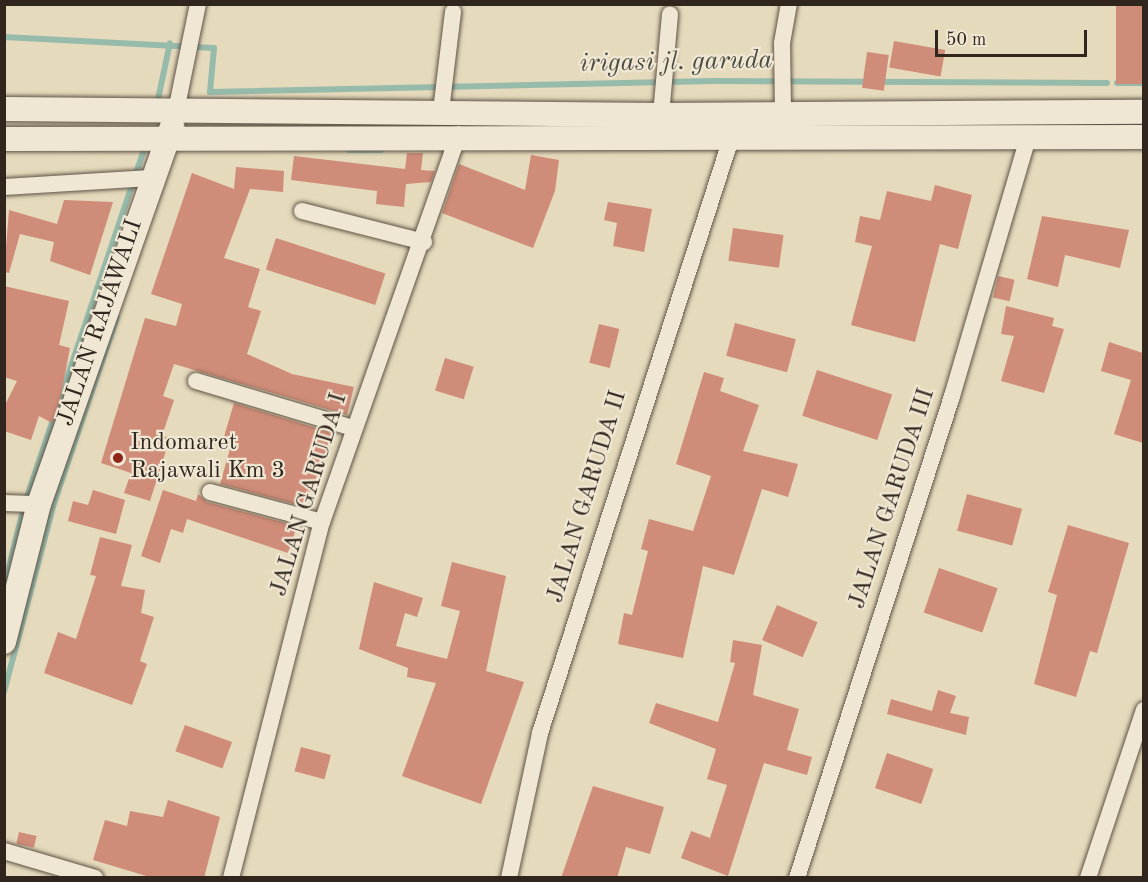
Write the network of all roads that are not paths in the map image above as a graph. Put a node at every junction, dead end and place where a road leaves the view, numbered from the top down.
1 (198, 4) edge
2 (789, 4) edge
3 (453, 12) dead end
4 (670, 14) dead end
5 (4, 109) edge
6 (176, 111) junction
7 (441, 111) junction
8 (783, 112) junction
9 (1143, 112) edge
10 (737, 113) junction
11 (661, 116) junction
12 (459, 134) junction
13 (1029, 134) junction
14 (732, 137) junction
15 (1143, 137) edge
16 (4, 139) edge
17 (168, 140) junction
18 (151, 178) junction
19 (4, 188) edge
20 (302, 212) dead end
21 (424, 242) junction
22 (196, 381) dead end
23 (353, 428) junction
24 (210, 492) dead end
25 (4, 503) edge
26 (39, 504) junction
27 (322, 522) junction
28 (4, 642) edge
29 (1143, 710) edge
30 (4, 851) edge
31 (95, 878) edge
32 (231, 878) edge
33 (509, 878) edge
34 (797, 878) edge
35 (1088, 878) edge

1 - 6 street, JALAN RAJAWALI
2 - 8 street
3 - 7 street
4 - 11 street
5 - 6 main road
6 - 7 main road
6 - 17 main road, JALAN RAJAWALI
7 - 11 main road
8 - 9 main road
8 - 10 main road
10 - 11 main road
10 - 14 street, JALAN GARUDA II
12 - 14 main road
12 - 17 main road
12 - 21 street, JALAN GARUDA I
13 - 14 main road
13 - 15 main road
13 - 34 street, JALAN GARUDA III
14 - 33 street, JALAN GARUDA II
16 - 17 main road
17 - 18 main road, JALAN RAJAWALI
18 - 19 street
18 - 26 main road, JALAN RAJAWALI
20 - 21 street
21 - 23 street, JALAN GARUDA I
22 - 23 street
23 - 27 street, JALAN GARUDA I
24 - 27 street
25 - 26 street
26 - 28 main road, JALAN RAJAWALI
27 - 32 street, JALAN GARUDA I
29 - 35 street
30 - 31 street

